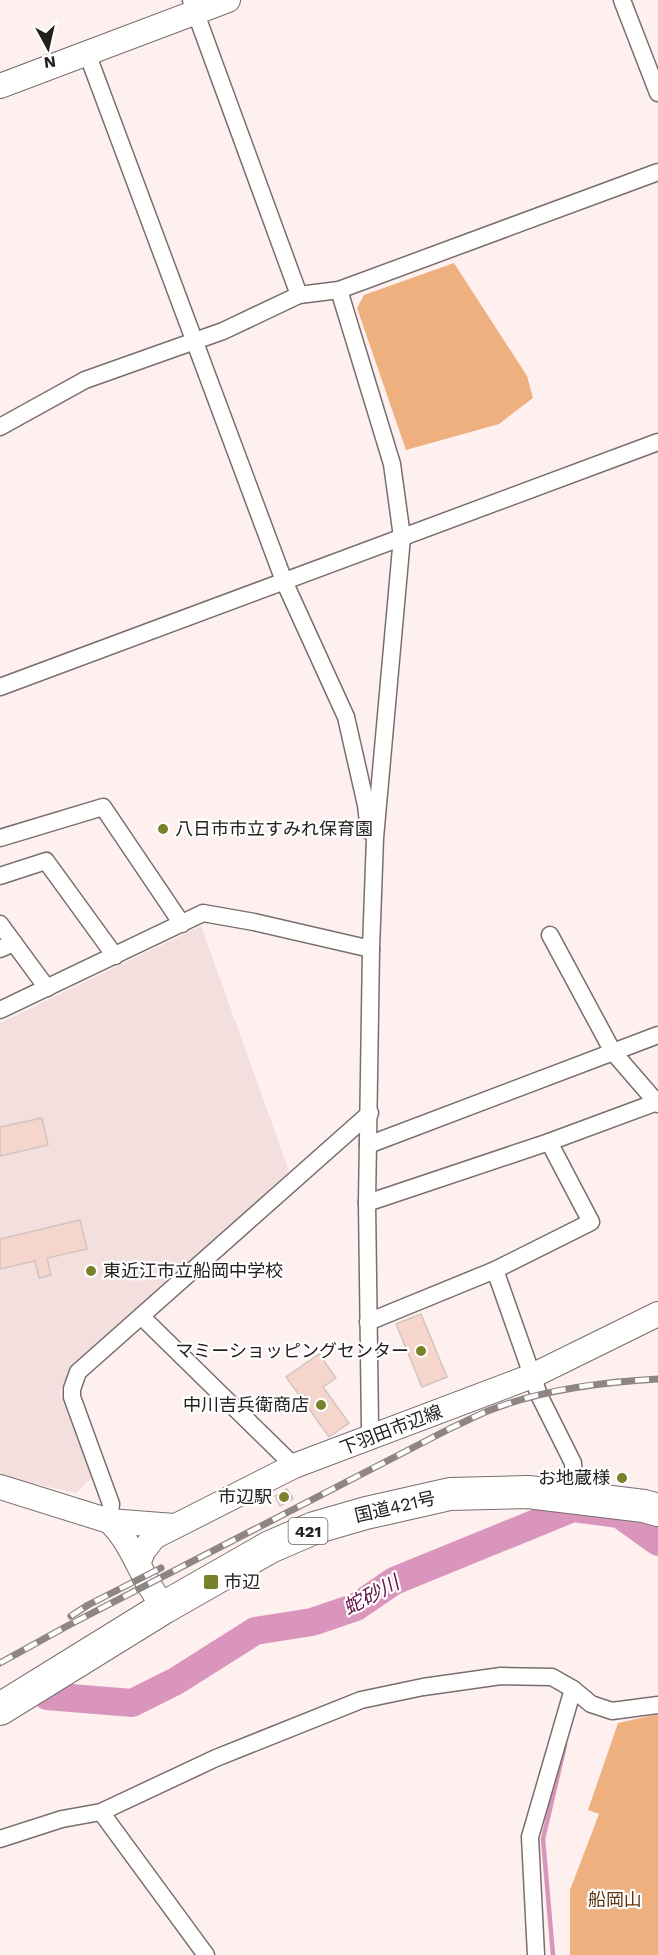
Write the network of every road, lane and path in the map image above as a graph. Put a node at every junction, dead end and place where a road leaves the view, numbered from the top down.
1 (228, 0) edge
2 (622, 0) edge
3 (193, 6) edge
4 (87, 53) junction
5 (0, 86) edge
6 (658, 93) edge
7 (658, 172) edge
8 (339, 290) junction
9 (299, 295) junction
10 (195, 341) junction
11 (0, 427) edge
12 (658, 442) edge
13 (402, 537) junction
14 (284, 580) junction
15 (0, 687) edge
16 (0, 838) edge
17 (375, 838) junction
18 (0, 876) edge
19 (0, 924) edge
20 (182, 924) junction
21 (550, 934) dead end
22 (7, 946) edge
23 (371, 949) junction
24 (116, 956) junction
25 (47, 988) junction
26 (0, 1010) edge
27 (658, 1035) edge
28 (613, 1052) junction
29 (657, 1103) edge
30 (370, 1113) junction
31 (549, 1142) junction
32 (368, 1145) junction
33 (367, 1203) junction
34 (495, 1270) junction
35 (658, 1314) edge
36 (142, 1317) junction
37 (368, 1322) junction
38 (532, 1376) junction
39 (367, 1440) junction
40 (294, 1466) junction
41 (0, 1487) edge
42 (575, 1496) junction
43 (658, 1510) edge
44 (109, 1521) junction
45 (174, 1526) junction
46 (139, 1562) junction
47 (165, 1607) junction
48 (573, 1689) junction
49 (658, 1705) edge
50 (0, 1709) edge
51 (101, 1812) junction
52 (0, 1839) edge
53 (206, 1955) edge
54 (536, 1955) edge

1 - 3 main road
2 - 6 street
3 - 4 main road
3 - 9 street
4 - 5 main road
4 - 10 street
7 - 8 street
8 - 9 street
8 - 13 street
9 - 10 street
10 - 11 street
10 - 14 street
12 - 13 street
13 - 14 street
13 - 17 street
14 - 15 street
14 - 17 street
16 - 20 street
17 - 23 street
18 - 24 street
19 - 22 street
20 - 23 street
20 - 24 street
21 - 28 street
22 - 25 street
23 - 30 street
24 - 25 street
25 - 26 street
27 - 28 street
28 - 29 street
28 - 32 street
29 - 31 street
30 - 32 street
30 - 36 street
31 - 33 street
31 - 34 street
32 - 33 street
33 - 37 street
34 - 37 street
34 - 38 street
35 - 38 main road, 下羽田市辺線
36 - 40 street
36 - 44 street
37 - 39 street
38 - 39 main road, 下羽田市辺線
38 - 42 street
39 - 40 main road, 下羽田市辺線
40 - 45 main road, 下羽田市辺線
41 - 44 main road
42 - 43 highway, 国道421号 / 421
42 - 47 highway, 国道421号 / 421
44 - 45 main road
44 - 46 main road
45 - 46 main road, 下羽田市辺線
46 - 47 main road
47 - 50 highway, 国道421号 / 421
48 - 49 street
48 - 51 street
48 - 54 street
51 - 52 street
51 - 53 street

